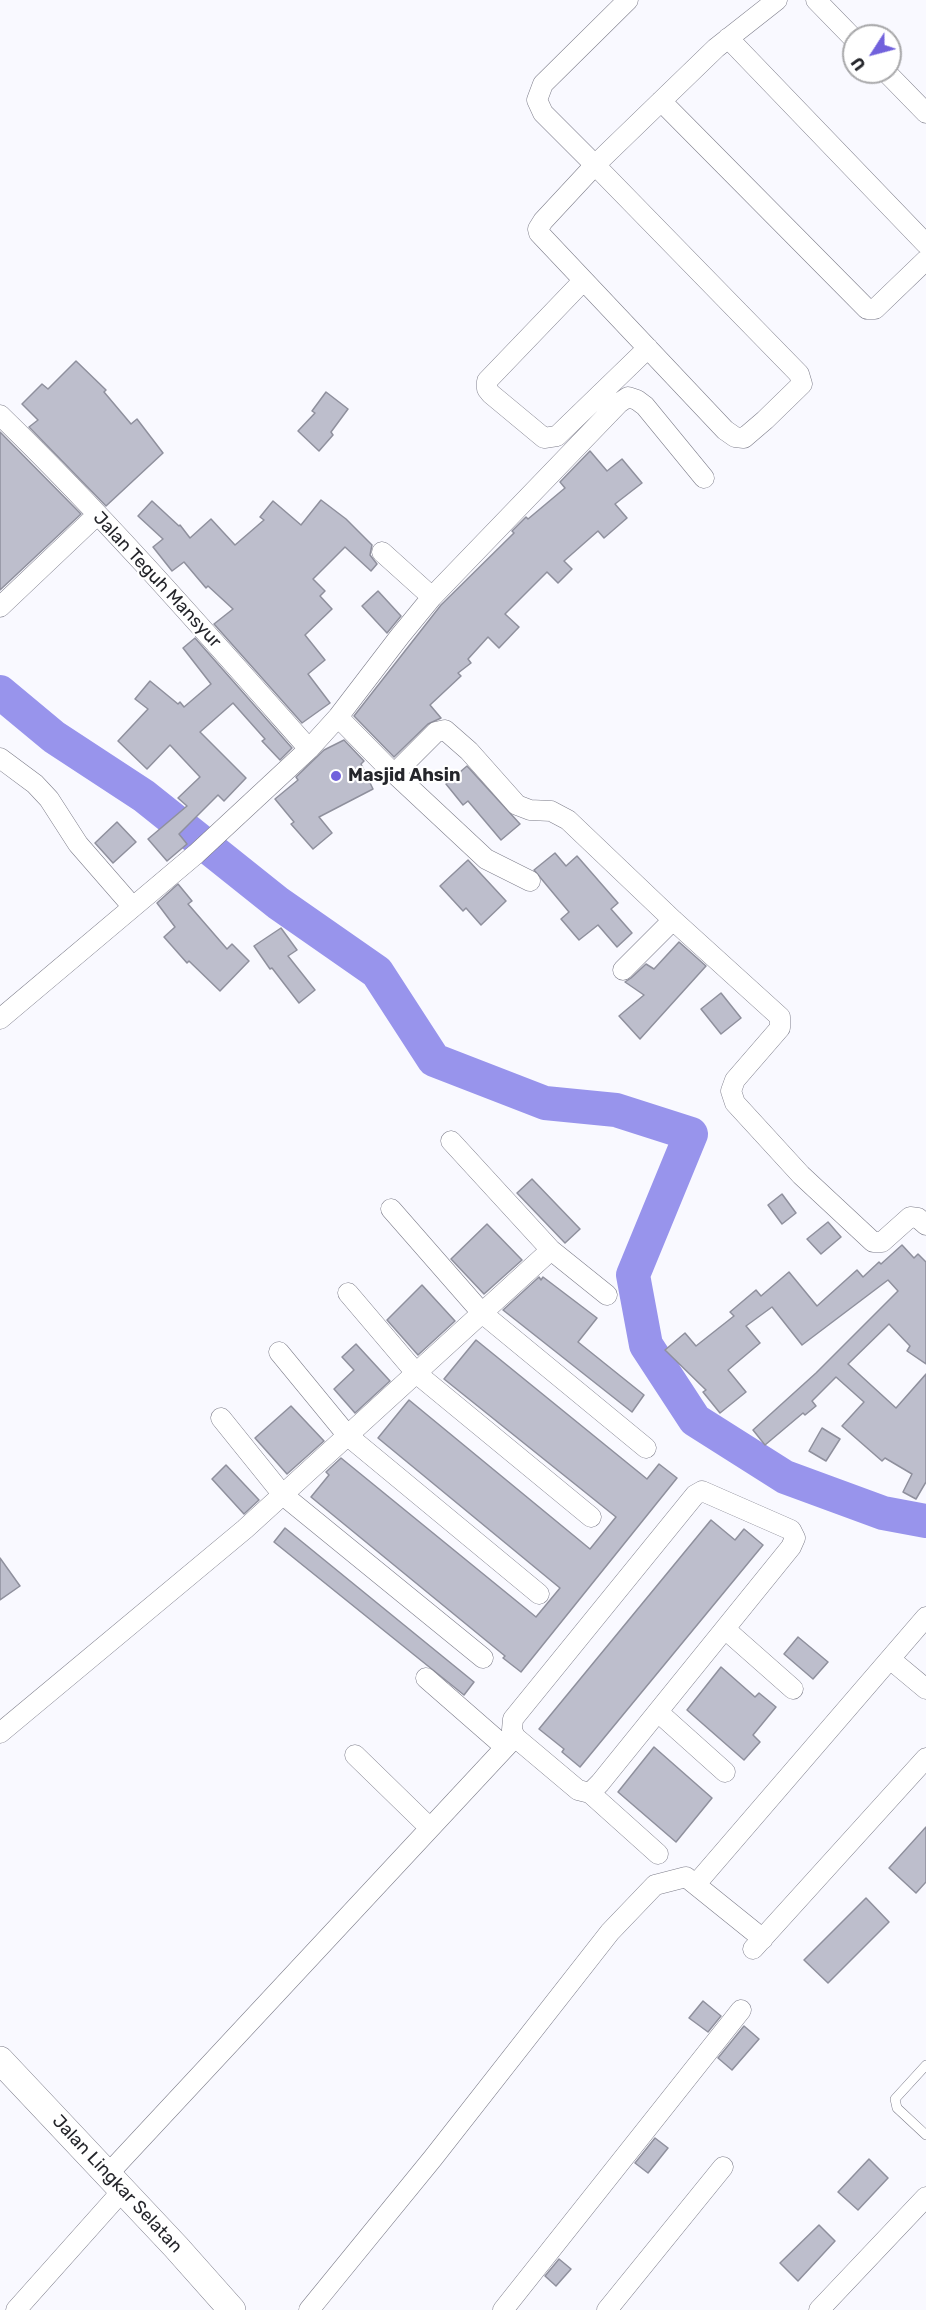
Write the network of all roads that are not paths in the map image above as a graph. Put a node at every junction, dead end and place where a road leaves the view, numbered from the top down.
1 (628, 0) edge
2 (777, 0) edge
3 (816, 0) edge
4 (842, 27) edge
5 (728, 38) junction
6 (898, 84) edge
7 (661, 101) junction
8 (926, 113) edge
9 (595, 165) junction
10 (926, 244) edge
11 (926, 261) edge
12 (583, 281) junction
13 (648, 348) junction
14 (0, 415) edge
15 (704, 478) dead end
16 (97, 515) junction
17 (382, 552) dead end
18 (432, 597) junction
19 (0, 607) edge
20 (338, 717) junction
21 (309, 749) junction
22 (0, 759) edge
23 (395, 774) junction
24 (530, 881) dead end
25 (132, 906) junction
26 (673, 920) junction
27 (623, 970) dead end
28 (0, 1019) edge
29 (451, 1141) dead end
30 (391, 1209) dead end
31 (926, 1225) edge
32 (551, 1250) junction
33 (348, 1293) dead end
34 (607, 1295) dead end
35 (482, 1313) junction
36 (279, 1352) dead end
37 (416, 1373) junction
38 (221, 1418) dead end
39 (348, 1436) junction
40 (646, 1448) dead end
41 (283, 1494) junction
42 (591, 1517) dead end
43 (540, 1594) dead end
44 (926, 1617) edge
45 (725, 1629) junction
46 (483, 1658) dead end
47 (890, 1659) junction
48 (426, 1678) dead end
49 (793, 1689) dead end
50 (926, 1689) edge
51 (658, 1712) junction
52 (0, 1733) edge
53 (510, 1742) junction
54 (355, 1755) dead end
55 (926, 1758) edge
56 (725, 1772) dead end
57 (590, 1793) junction
58 (430, 1828) junction
59 (658, 1854) dead end
60 (696, 1884) junction
61 (741, 2010) dead end
62 (0, 2060) edge
63 (926, 2065) edge
64 (926, 2135) edge
65 (723, 2167) dead end
66 (115, 2182) junction
67 (926, 2197) edge
68 (16, 2310) edge
69 (232, 2310) edge
70 (309, 2310) edge
71 (503, 2310) edge
72 (607, 2310) edge
73 (819, 2310) edge

1 - 9 street
2 - 5 street
3 - 4 street
5 - 7 street
5 - 10 street
6 - 8 street
7 - 9 street
7 - 11 street
9 - 12 street
9 - 13 street
12 - 13 street
12 - 13 street
14 - 16 street, Jalan Teguh Mansyur
15 - 18 street
16 - 19 street
16 - 21 street, Jalan Teguh Mansyur
17 - 18 street
18 - 20 street
20 - 21 street
20 - 23 street
21 - 25 street
22 - 25 street
23 - 24 street
23 - 26 street
25 - 28 street
26 - 27 street
26 - 31 street
29 - 32 street
30 - 35 street
32 - 34 street
32 - 35 street
33 - 37 street
35 - 37 street
35 - 40 street
36 - 39 street
37 - 39 street
37 - 42 street
38 - 41 street
39 - 41 street
39 - 43 street
41 - 46 street
41 - 52 street
44 - 47 street
45 - 49 street
45 - 51 street
45 - 53 street
47 - 50 street
47 - 60 street
48 - 53 street
51 - 56 street
51 - 57 street
53 - 57 street
53 - 58 street
54 - 58 street
55 - 60 street
57 - 59 street
58 - 66 street
60 - 70 street
61 - 71 street
62 - 66 street, Jalan Lingkar Selatan
63 - 64 lane
65 - 72 street
66 - 68 street
66 - 69 street, Jalan Lingkar Selatan
67 - 73 street

